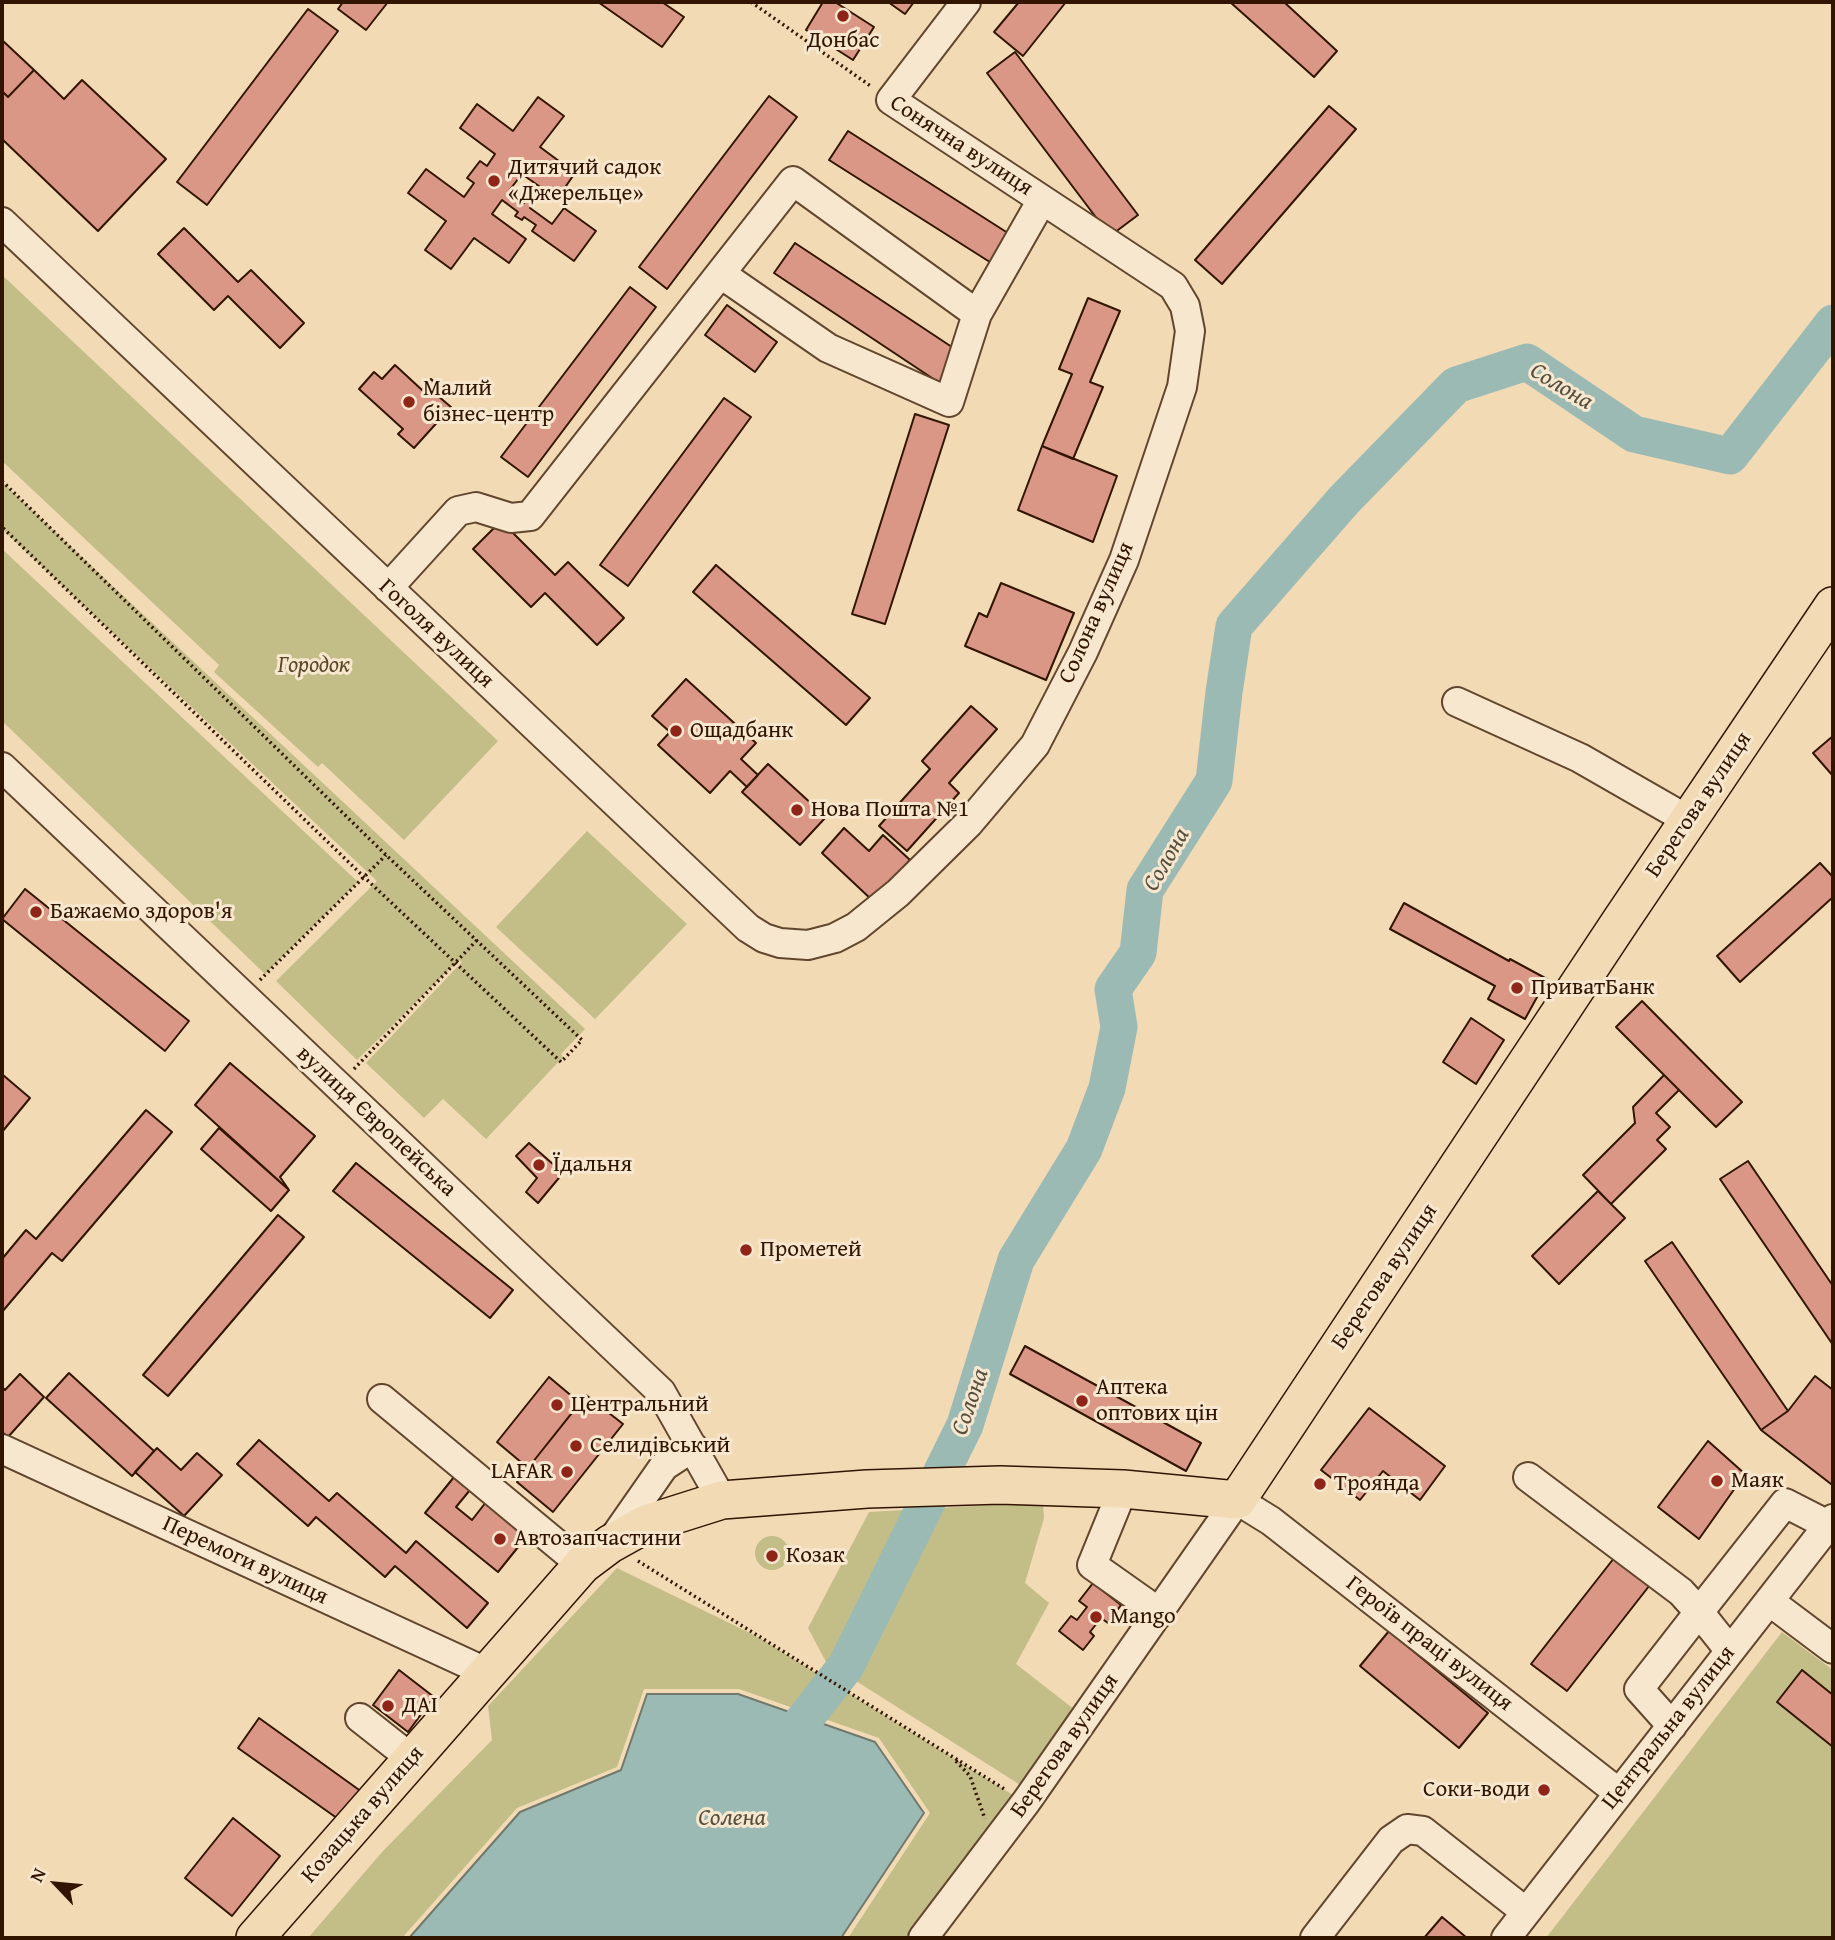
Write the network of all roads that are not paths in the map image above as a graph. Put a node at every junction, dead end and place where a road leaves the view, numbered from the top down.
1 (966, 2) edge
2 (1042, 200) junction
3 (2, 222) edge
4 (721, 274) junction
5 (1173, 286) joint
6 (977, 314) junction
7 (388, 588) junction
8 (1833, 606) edge
9 (1457, 702) dead end
10 (2, 767) edge
11 (1688, 820) junction
12 (898, 893) joint
13 (382, 1399) dead end
14 (693, 1447) junction
15 (2, 1449) edge
16 (1528, 1477) dead end
17 (1123, 1489) junction
18 (722, 1500) junction
19 (1237, 1500) junction
20 (1831, 1522) edge
21 (596, 1554) junction
22 (1769, 1601) junction
23 (1699, 1612) junction
24 (1160, 1613) junction
25 (1833, 1650) edge
26 (1730, 1651) junction
27 (488, 1673) junction
28 (360, 1718) dead end
29 (1671, 1726) junction
30 (412, 1759) junction
31 (1619, 1793) junction
32 (1526, 1912) junction
33 (255, 1938) edge
34 (923, 1938) edge
35 (1315, 1938) edge
36 (1506, 1938) edge

1 - 2 street, Сонячна вулиця
2 - 5 street, Сонячна вулиця
2 - 6 street
3 - 7 street, Гоголя вулиця
4 - 6 street
4 - 6 street
4 - 7 street
5 - 12 street, Солона вулиця
7 - 12 street, Гоголя вулиця
8 - 11 main road, Берегова вулиця
9 - 11 street
10 - 14 street, вулиця Європейська
11 - 19 main road, Берегова вулиця
13 - 21 street
14 - 18 street, вулиця Європейська
14 - 21 street
15 - 27 street, Перемоги вулиця
16 - 23 street
17 - 18 main road, Козацька вулиця
17 - 19 main road, Козацька вулиця
17 - 24 street
18 - 21 main road, Козацька вулиця
19 - 24 street, Берегова вулиця
19 - 31 street, Героїв праці вулиця
20 - 22 street, Центральна вулиця
20 - 23 street
21 - 27 main road, Козацька вулиця
22 - 25 street
22 - 26 street, Центральна вулиця
23 - 26 street
23 - 29 street
24 - 34 street, Берегова вулиця
26 - 29 street, Центральна вулиця
27 - 30 main road, Козацька вулиця
28 - 30 street
29 - 31 street, Центральна вулиця
30 - 33 main road, Козацька вулиця
31 - 32 street, Центральна вулиця
32 - 35 street
32 - 36 street, Центральна вулиця

